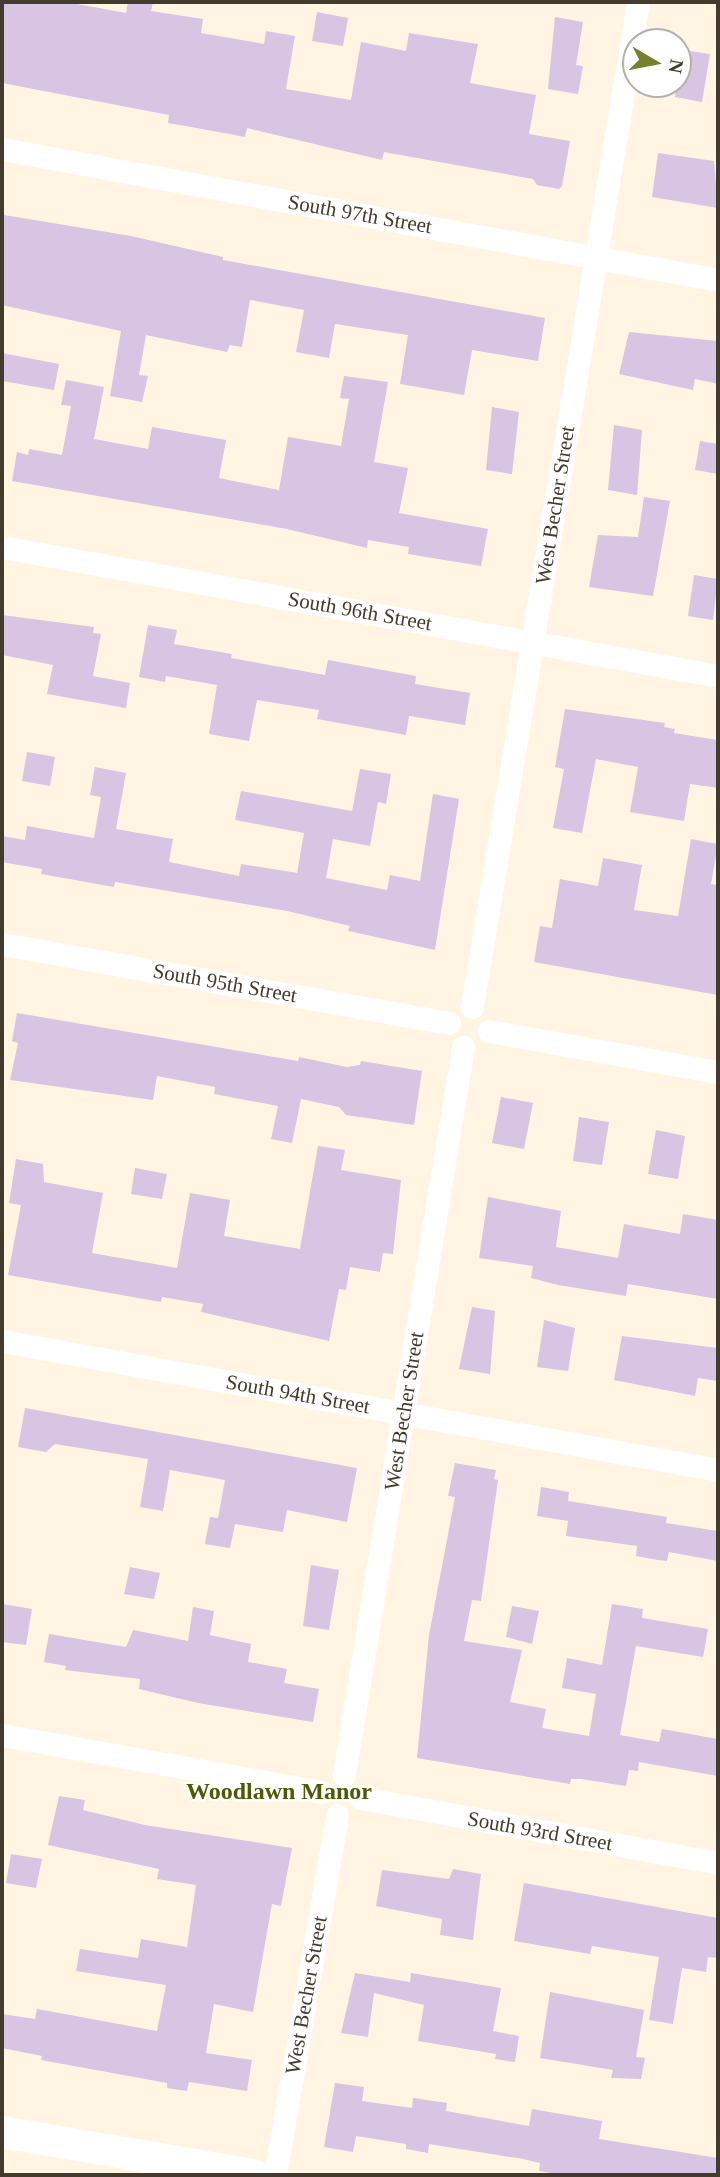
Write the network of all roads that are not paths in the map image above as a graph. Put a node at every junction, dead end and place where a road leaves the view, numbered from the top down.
1 (638, 2) edge
2 (2, 149) edge
3 (596, 257) junction
4 (718, 280) edge
5 (2, 547) edge
6 (533, 642) junction
7 (718, 676) edge
8 (2, 944) edge
9 (472, 1007) junction
10 (449, 1023) junction
11 (489, 1031) junction
12 (463, 1047) junction
13 (718, 1073) edge
14 (2, 1341) edge
15 (404, 1413) junction
16 (718, 1470) edge
17 (2, 1735) edge
18 (344, 1775) junction
19 (321, 1792) junction
20 (361, 1798) junction
21 (337, 1815) junction
22 (718, 1863) edge
23 (2, 2132) edge
24 (253, 2175) edge
25 (275, 2175) edge

1 - 3 street, West Becher Street
2 - 3 street, South 97th Street
3 - 4 street, South 97th Street
3 - 6 street, West Becher Street
5 - 6 street, South 96th Street
6 - 7 street, South 96th Street
6 - 9 street, West Becher Street
8 - 10 street, South 95th Street
9 - 10 street
9 - 11 street
10 - 12 street
11 - 12 street
11 - 13 street
12 - 15 street, West Becher Street
14 - 15 street, South 94th Street
15 - 16 street, South 94th Street
15 - 18 street, West Becher Street
17 - 19 street
18 - 19 street
18 - 20 street
19 - 21 street
20 - 21 street
20 - 22 street, South 93rd Street
21 - 25 street, West Becher Street
23 - 24 street

